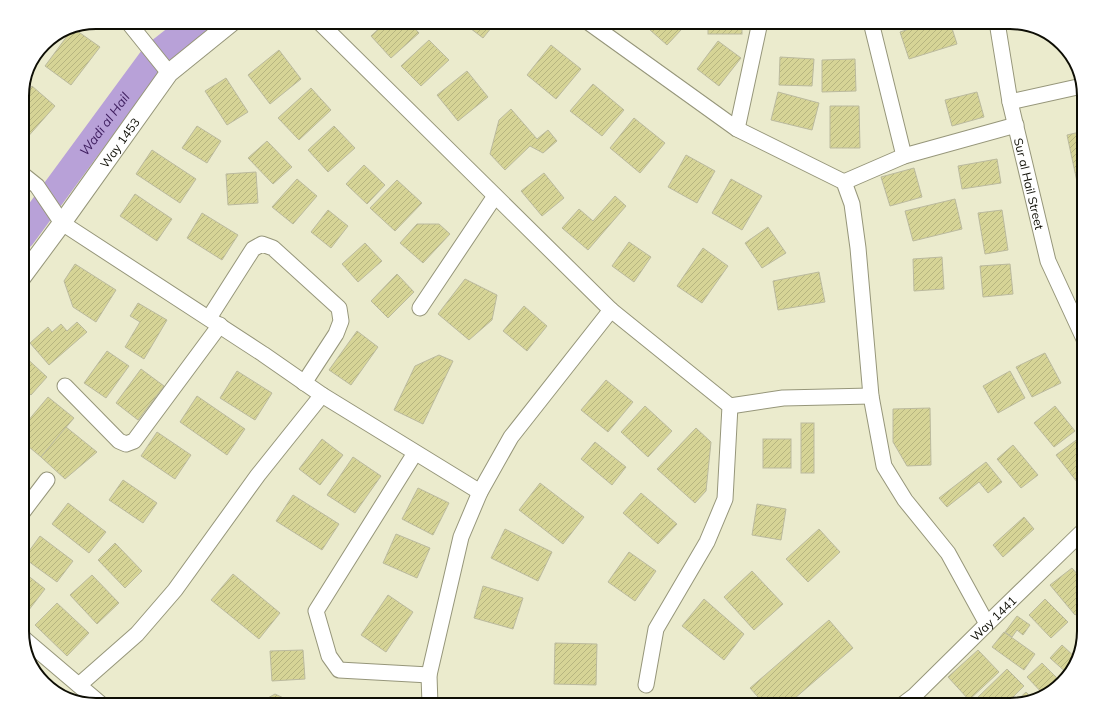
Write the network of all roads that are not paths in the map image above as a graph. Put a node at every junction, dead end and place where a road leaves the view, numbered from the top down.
1 (134, 29) edge
2 (223, 29) edge
3 (326, 29) edge
4 (598, 29) edge
5 (758, 29) edge
6 (873, 29) edge
7 (998, 29) edge
8 (169, 73) junction
9 (1076, 87) edge
10 (1010, 102) junction
11 (1016, 125) junction
12 (737, 129) junction
13 (904, 156) junction
14 (29, 180) edge
15 (844, 182) junction
16 (495, 196) junction
17 (62, 223) junction
18 (29, 268) edge
19 (420, 308) dead end
20 (611, 310) junction
21 (214, 322) junction
22 (1077, 323) edge
23 (304, 383) junction
24 (65, 386) dead end
25 (322, 395) junction
26 (871, 396) junction
27 (730, 406) junction
28 (415, 453) junction
29 (47, 480) dead end
30 (480, 492) junction
31 (29, 504) edge
32 (1077, 537) edge
33 (987, 624) junction
34 (30, 644) edge
35 (429, 675) junction
36 (78, 685) junction
37 (646, 685) dead end
38 (93, 698) edge
39 (430, 698) edge
40 (911, 698) edge

1 - 8 street
2 - 8 street, Way 1453
3 - 16 street
4 - 12 street
5 - 12 street
6 - 13 street
7 - 10 street, Sur al Hail Street
8 - 17 street, Way 1453
9 - 10 street
10 - 11 street, Sur al Hail Street
11 - 13 street
11 - 22 street, Sur al Hail Street
12 - 15 street
13 - 15 street
14 - 17 street
15 - 26 street
16 - 19 street
16 - 20 street
17 - 18 street, Way 1453
17 - 21 street
20 - 27 street
20 - 30 street
21 - 23 street
21 - 23 street
21 - 24 street
23 - 25 street
25 - 28 street
25 - 36 street
26 - 27 street
26 - 33 street
27 - 37 street
28 - 30 street
28 - 35 street
29 - 31 street
30 - 35 street
32 - 33 street, Way 1441
33 - 40 street, Way 1441
34 - 36 street
35 - 39 street
36 - 38 street

